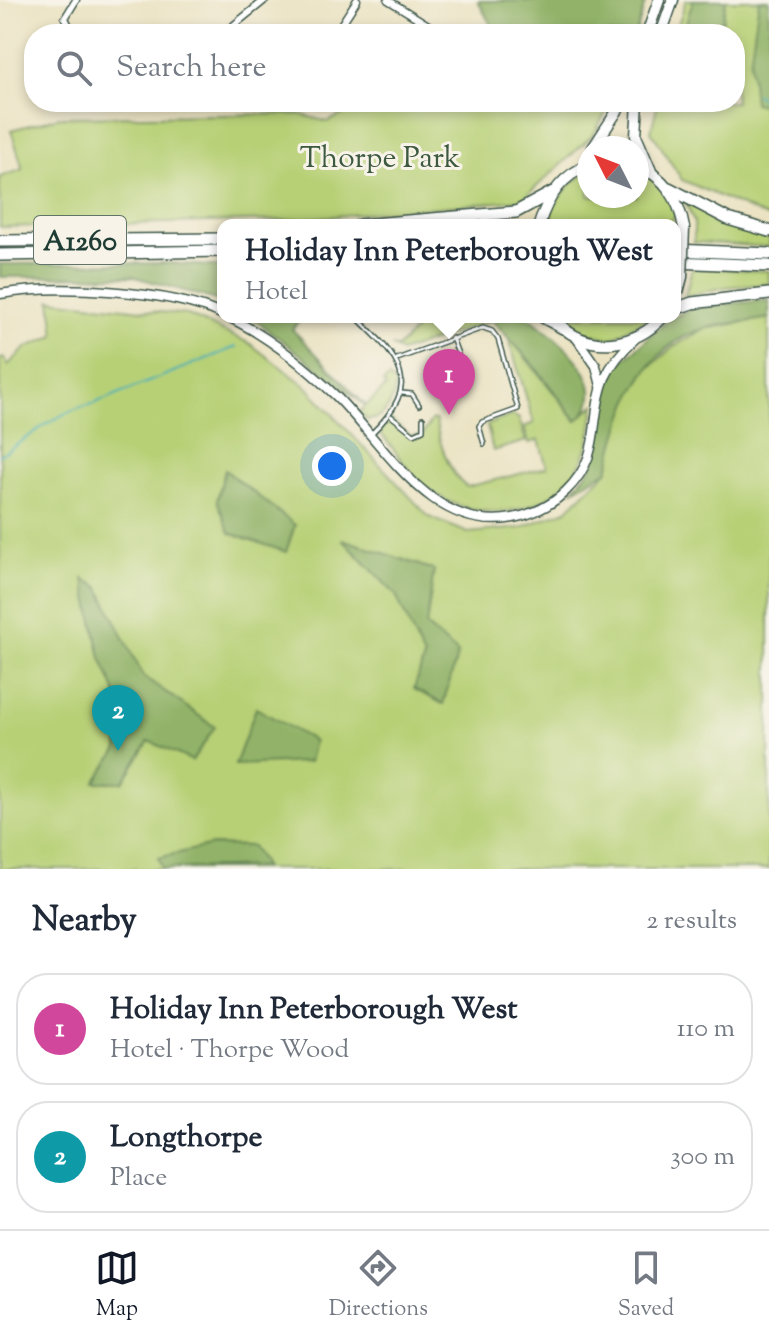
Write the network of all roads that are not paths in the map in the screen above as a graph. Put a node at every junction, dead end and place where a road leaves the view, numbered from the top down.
1 (76, 0) edge
2 (265, 0) edge
3 (357, 0) edge
4 (388, 0) edge
5 (659, 0) edge
6 (673, 0) edge
7 (68, 24) edge
8 (235, 24) edge
9 (341, 24) edge
10 (427, 24) edge
11 (651, 24) edge
12 (665, 24) edge
13 (616, 112) edge
14 (637, 112) edge
15 (600, 136) edge
16 (577, 167) edge
17 (577, 171) edge
18 (649, 171) edge
19 (652, 173) junction
20 (571, 174) junction
21 (669, 188) junction
22 (553, 192) junction
23 (449, 219) edge
24 (540, 219) edge
25 (769, 231) edge
26 (217, 238) edge
27 (0, 241) edge
28 (157, 245) junction
29 (681, 250) edge
30 (217, 253) edge
31 (769, 254) edge
32 (0, 255) edge
33 (681, 257) edge
34 (681, 262) edge
35 (769, 266) edge
36 (0, 294) edge
37 (769, 294) edge
38 (681, 307) edge
39 (217, 314) edge
40 (236, 323) edge
41 (362, 323) edge
42 (554, 323) edge
43 (558, 323) edge
44 (655, 323) edge
45 (563, 328) junction
46 (575, 336) junction
47 (452, 338) junction
48 (635, 338) junction
49 (458, 354) dead end
50 (397, 359) junction
51 (602, 391) junction
52 (401, 393) junction
53 (419, 405) dead end
54 (390, 415) junction
55 (423, 418) dead end
56 (372, 433) junction
57 (484, 444) dead end

1 - 7 street
2 - 8 street
3 - 9 street
4 - 10 street
5 - 11 main road
6 - 12 main road
13 - 15 main road
14 - 19 main road
16 - 20 main road
17 - 20 main road
18 - 19 main road
19 - 21 main road
20 - 22 main road
21 - 25 highway
21 - 33 main road, bridge
22 - 23 highway
22 - 24 main road
26 - 28 highway
27 - 28 highway, A1260
28 - 30 highway
28 - 32 highway, A1260
29 - 31 highway
34 - 35 highway
36 - 39 street
37 - 38 highway
40 - 56 street
41 - 50 lane
42 - 45 highway
43 - 45 main road
44 - 48 main road
45 - 46 main road
46 - 48 main road
46 - 51 street
47 - 49 lane
47 - 50 lane
47 - 57 lane
48 - 51 street
50 - 52 lane
51 - 56 street
52 - 53 lane
52 - 54 lane
54 - 55 lane
54 - 56 lane

